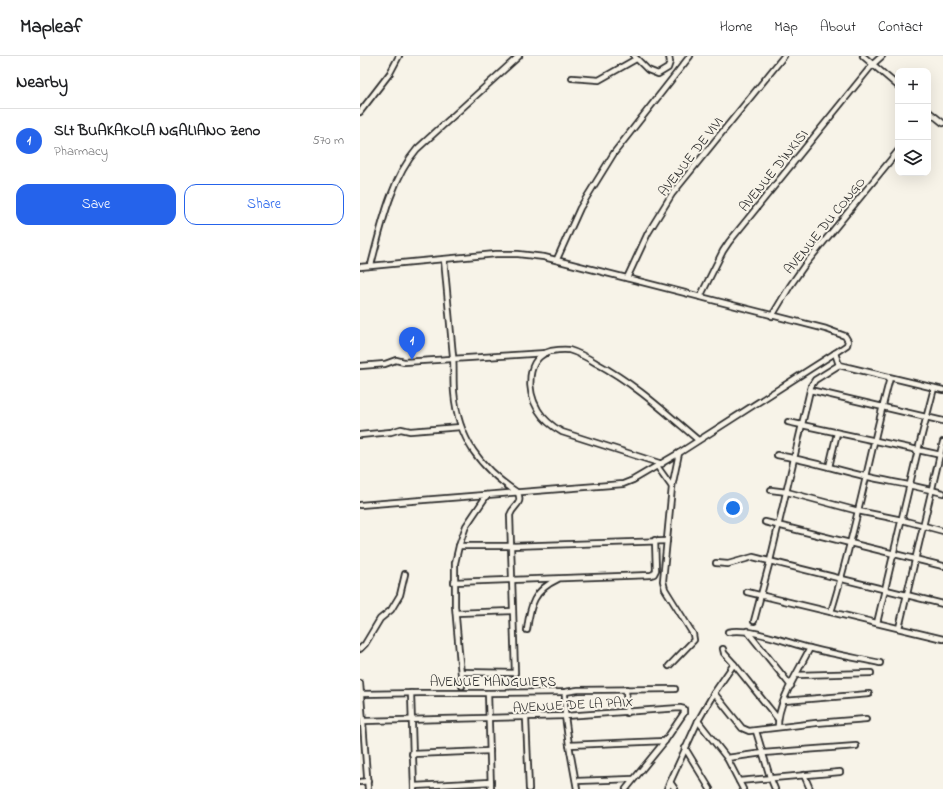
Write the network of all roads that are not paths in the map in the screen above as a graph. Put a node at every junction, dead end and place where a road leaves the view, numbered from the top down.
1 (399, 56) edge
2 (519, 56) edge
3 (669, 56) edge
4 (690, 56) edge
5 (784, 56) edge
6 (863, 56) edge
7 (882, 56) edge
8 (635, 57) edge
9 (873, 64) junction
10 (572, 78) dead end
11 (895, 83) edge
12 (360, 112) edge
13 (931, 114) edge
14 (943, 123) edge
15 (895, 155) edge
16 (444, 259) junction
17 (557, 259) junction
18 (371, 265) junction
19 (360, 267) edge
20 (627, 278) junction
21 (700, 297) junction
22 (772, 316) junction
23 (546, 353) junction
24 (835, 353) junction
25 (453, 359) junction
26 (839, 365) junction
27 (360, 366) edge
28 (890, 378) junction
29 (934, 388) junction
30 (810, 390) junction
31 (943, 390) edge
32 (882, 407) junction
33 (926, 417) junction
34 (943, 421) edge
35 (788, 422) dead end
36 (802, 425) junction
37 (461, 427) junction
38 (836, 433) junction
39 (360, 435) edge
40 (698, 440) junction
41 (874, 440) junction
42 (943, 442) edge
43 (918, 450) junction
44 (679, 453) junction
45 (777, 455) dead end
46 (942, 456) edge
47 (795, 458) junction
48 (659, 465) junction
49 (829, 467) junction
50 (866, 476) junction
51 (910, 485) junction
52 (672, 487) junction
53 (771, 490) dead end
54 (932, 490) junction
55 (787, 492) junction
56 (518, 493) junction
57 (943, 494) edge
58 (487, 495) junction
59 (360, 506) edge
60 (858, 511) junction
61 (902, 520) junction
62 (765, 522) dead end
63 (778, 526) junction
64 (924, 526) junction
65 (943, 531) edge
66 (655, 540) junction
67 (667, 540) junction
68 (850, 544) junction
69 (459, 546) junction
70 (511, 546) junction
71 (894, 554) junction
72 (916, 560) junction
73 (770, 561) junction
74 (716, 563) dead end
75 (943, 566) edge
76 (404, 574) dead end
77 (562, 578) junction
78 (842, 579) junction
79 (512, 580) junction
80 (454, 582) junction
81 (886, 589) junction
82 (747, 592) dead end
83 (907, 594) junction
84 (761, 595) junction
85 (943, 604) edge
86 (513, 611) junction
87 (831, 612) junction
88 (456, 614) junction
89 (754, 621) dead end
90 (877, 623) junction
91 (899, 628) junction
92 (527, 630) dead end
93 (728, 632) dead end
94 (746, 632) junction
95 (943, 640) edge
96 (810, 648) junction
97 (360, 649) edge
98 (723, 649) dead end
99 (880, 663) dead end
100 (734, 664) junction
101 (669, 666) dead end
102 (461, 672) junction
103 (871, 673) dead end
104 (797, 675) junction
105 (360, 683) edge
106 (462, 686) dead end
107 (791, 686) junction
108 (626, 688) junction
109 (675, 688) dead end
110 (565, 692) junction
111 (411, 693) junction
112 (488, 693) junction
113 (714, 693) junction
114 (361, 694) edge
115 (869, 694) dead end
116 (784, 701) junction
117 (361, 704) edge
118 (627, 713) junction
119 (565, 716) junction
120 (489, 718) junction
121 (526, 718) junction
122 (778, 719) junction
123 (412, 720) junction
124 (866, 720) dead end
125 (363, 721) junction
126 (698, 721) junction
127 (778, 727) junction
128 (756, 731) junction
129 (362, 741) edge
130 (665, 741) junction
131 (569, 745) junction
132 (856, 746) dead end
133 (685, 748) junction
134 (490, 751) junction
135 (763, 753) junction
136 (412, 754) junction
137 (727, 758) junction
138 (840, 772) dead end
139 (804, 775) junction
140 (770, 777) junction
141 (633, 779) junction
142 (368, 781) junction
143 (576, 781) junction
144 (739, 781) junction
145 (360, 782) edge
146 (491, 782) junction
147 (670, 782) junction
148 (629, 784) junction
149 (414, 788) edge
150 (368, 789) edge
151 (491, 789) edge
152 (529, 789) edge
153 (577, 789) edge
154 (626, 789) edge
155 (633, 789) edge
156 (667, 789) edge
157 (675, 789) edge
158 (710, 789) edge
159 (743, 789) edge
160 (776, 789) edge
161 (810, 789) edge

1 - 12 street
2 - 18 street
3 - 8 street
4 - 17 street
5 - 20 street, AVENUE DE VIVI
6 - 9 street
7 - 9 street, AVENUE D'INKISI
8 - 10 street
9 - 11 street
9 - 21 street, AVENUE D'INKISI
13 - 14 street
15 - 22 street, AVENUE DU CONGO
16 - 17 street
16 - 18 street
16 - 25 street
17 - 20 street
18 - 19 street
20 - 21 street
21 - 22 street
22 - 24 street
23 - 25 street
23 - 40 street
23 - 48 street
24 - 26 street
24 - 40 street
25 - 27 street
25 - 37 street
26 - 28 street
26 - 30 street
28 - 29 street
28 - 32 street
29 - 31 street
29 - 33 street
30 - 32 street
30 - 36 street
32 - 33 street
32 - 41 street
33 - 34 street
33 - 43 street
35 - 36 street
36 - 38 street
36 - 47 street
37 - 39 street
37 - 56 street
38 - 41 street
38 - 49 street
40 - 44 street
41 - 43 street
41 - 50 street
42 - 46 street
43 - 46 street
43 - 51 street
44 - 48 street
44 - 52 street
45 - 47 street
46 - 54 street
47 - 49 street
47 - 55 street
48 - 52 street
48 - 56 street
49 - 50 street
50 - 51 street
50 - 60 street
51 - 54 street
51 - 61 street
52 - 67 street
53 - 55 street
54 - 57 street
54 - 64 street
55 - 60 street
55 - 63 street
56 - 58 street
56 - 70 street
58 - 59 street
58 - 69 street
60 - 61 street
60 - 68 street
61 - 64 street
61 - 71 street
62 - 63 street
63 - 68 street
63 - 73 street
64 - 65 street
64 - 72 street
66 - 67 street
66 - 70 street
66 - 77 street
67 - 101 street
68 - 71 street
68 - 78 street
69 - 70 street
69 - 80 street
70 - 79 street
71 - 72 street
71 - 81 street
72 - 75 street
72 - 83 street
73 - 74 street
73 - 78 street
73 - 84 street
76 - 97 street
77 - 79 street
77 - 92 street
78 - 81 street
78 - 87 street
79 - 80 street
79 - 86 street
80 - 88 street
81 - 83 street
81 - 90 street
82 - 84 street
83 - 85 street
83 - 91 street
84 - 87 street
84 - 89 street
86 - 88 street
86 - 102 street
87 - 90 street
88 - 102 street
90 - 91 street
91 - 95 street
93 - 94 street
94 - 96 street
94 - 107 street
96 - 99 street
96 - 104 street
98 - 100 street
100 - 113 street
100 - 122 street
102 - 106 street
103 - 104 street
104 - 107 street
105 - 114 street
107 - 116 street
108 - 109 street, AVENUE MANGUIERS
108 - 110 street, AVENUE MANGUIERS
108 - 118 street
110 - 112 street, AVENUE MANGUIERS
110 - 119 street
111 - 112 street, AVENUE MANGUIERS
111 - 114 street, AVENUE MANGUIERS
111 - 123 street
112 - 120 street
113 - 126 street
113 - 128 street
114 - 117 street
115 - 116 street
116 - 122 street
117 - 125 street
118 - 119 street, AVENUE DE LA PAIX
118 - 130 street, AVENUE DE LA PAIX
119 - 121 street, AVENUE DE LA PAIX
119 - 131 street
120 - 121 street, AVENUE DE LA PAIX
120 - 123 street, AVENUE DE LA PAIX
120 - 134 street
121 - 152 street
122 - 127 street
123 - 125 street, AVENUE DE LA PAIX
123 - 136 street
124 - 127 street
125 - 129 street
126 - 133 street
126 - 137 street
127 - 128 street
128 - 135 street
129 - 142 street
130 - 131 street
130 - 141 street, AVENUE DE LA PAIX
131 - 143 street
132 - 135 street
133 - 147 street
133 - 158 street
134 - 136 street
134 - 146 street
135 - 137 street
135 - 140 street
136 - 149 street
137 - 144 street
138 - 139 street
139 - 140 street
139 - 161 street
140 - 144 street
140 - 160 street
141 - 143 street
141 - 148 street, AVENUE DE LA PAIX
142 - 145 street
142 - 150 street
143 - 153 street
144 - 159 street
146 - 149 street
146 - 151 street
147 - 156 street
147 - 157 street
148 - 154 street, AVENUE DE LA PAIX
148 - 155 street

